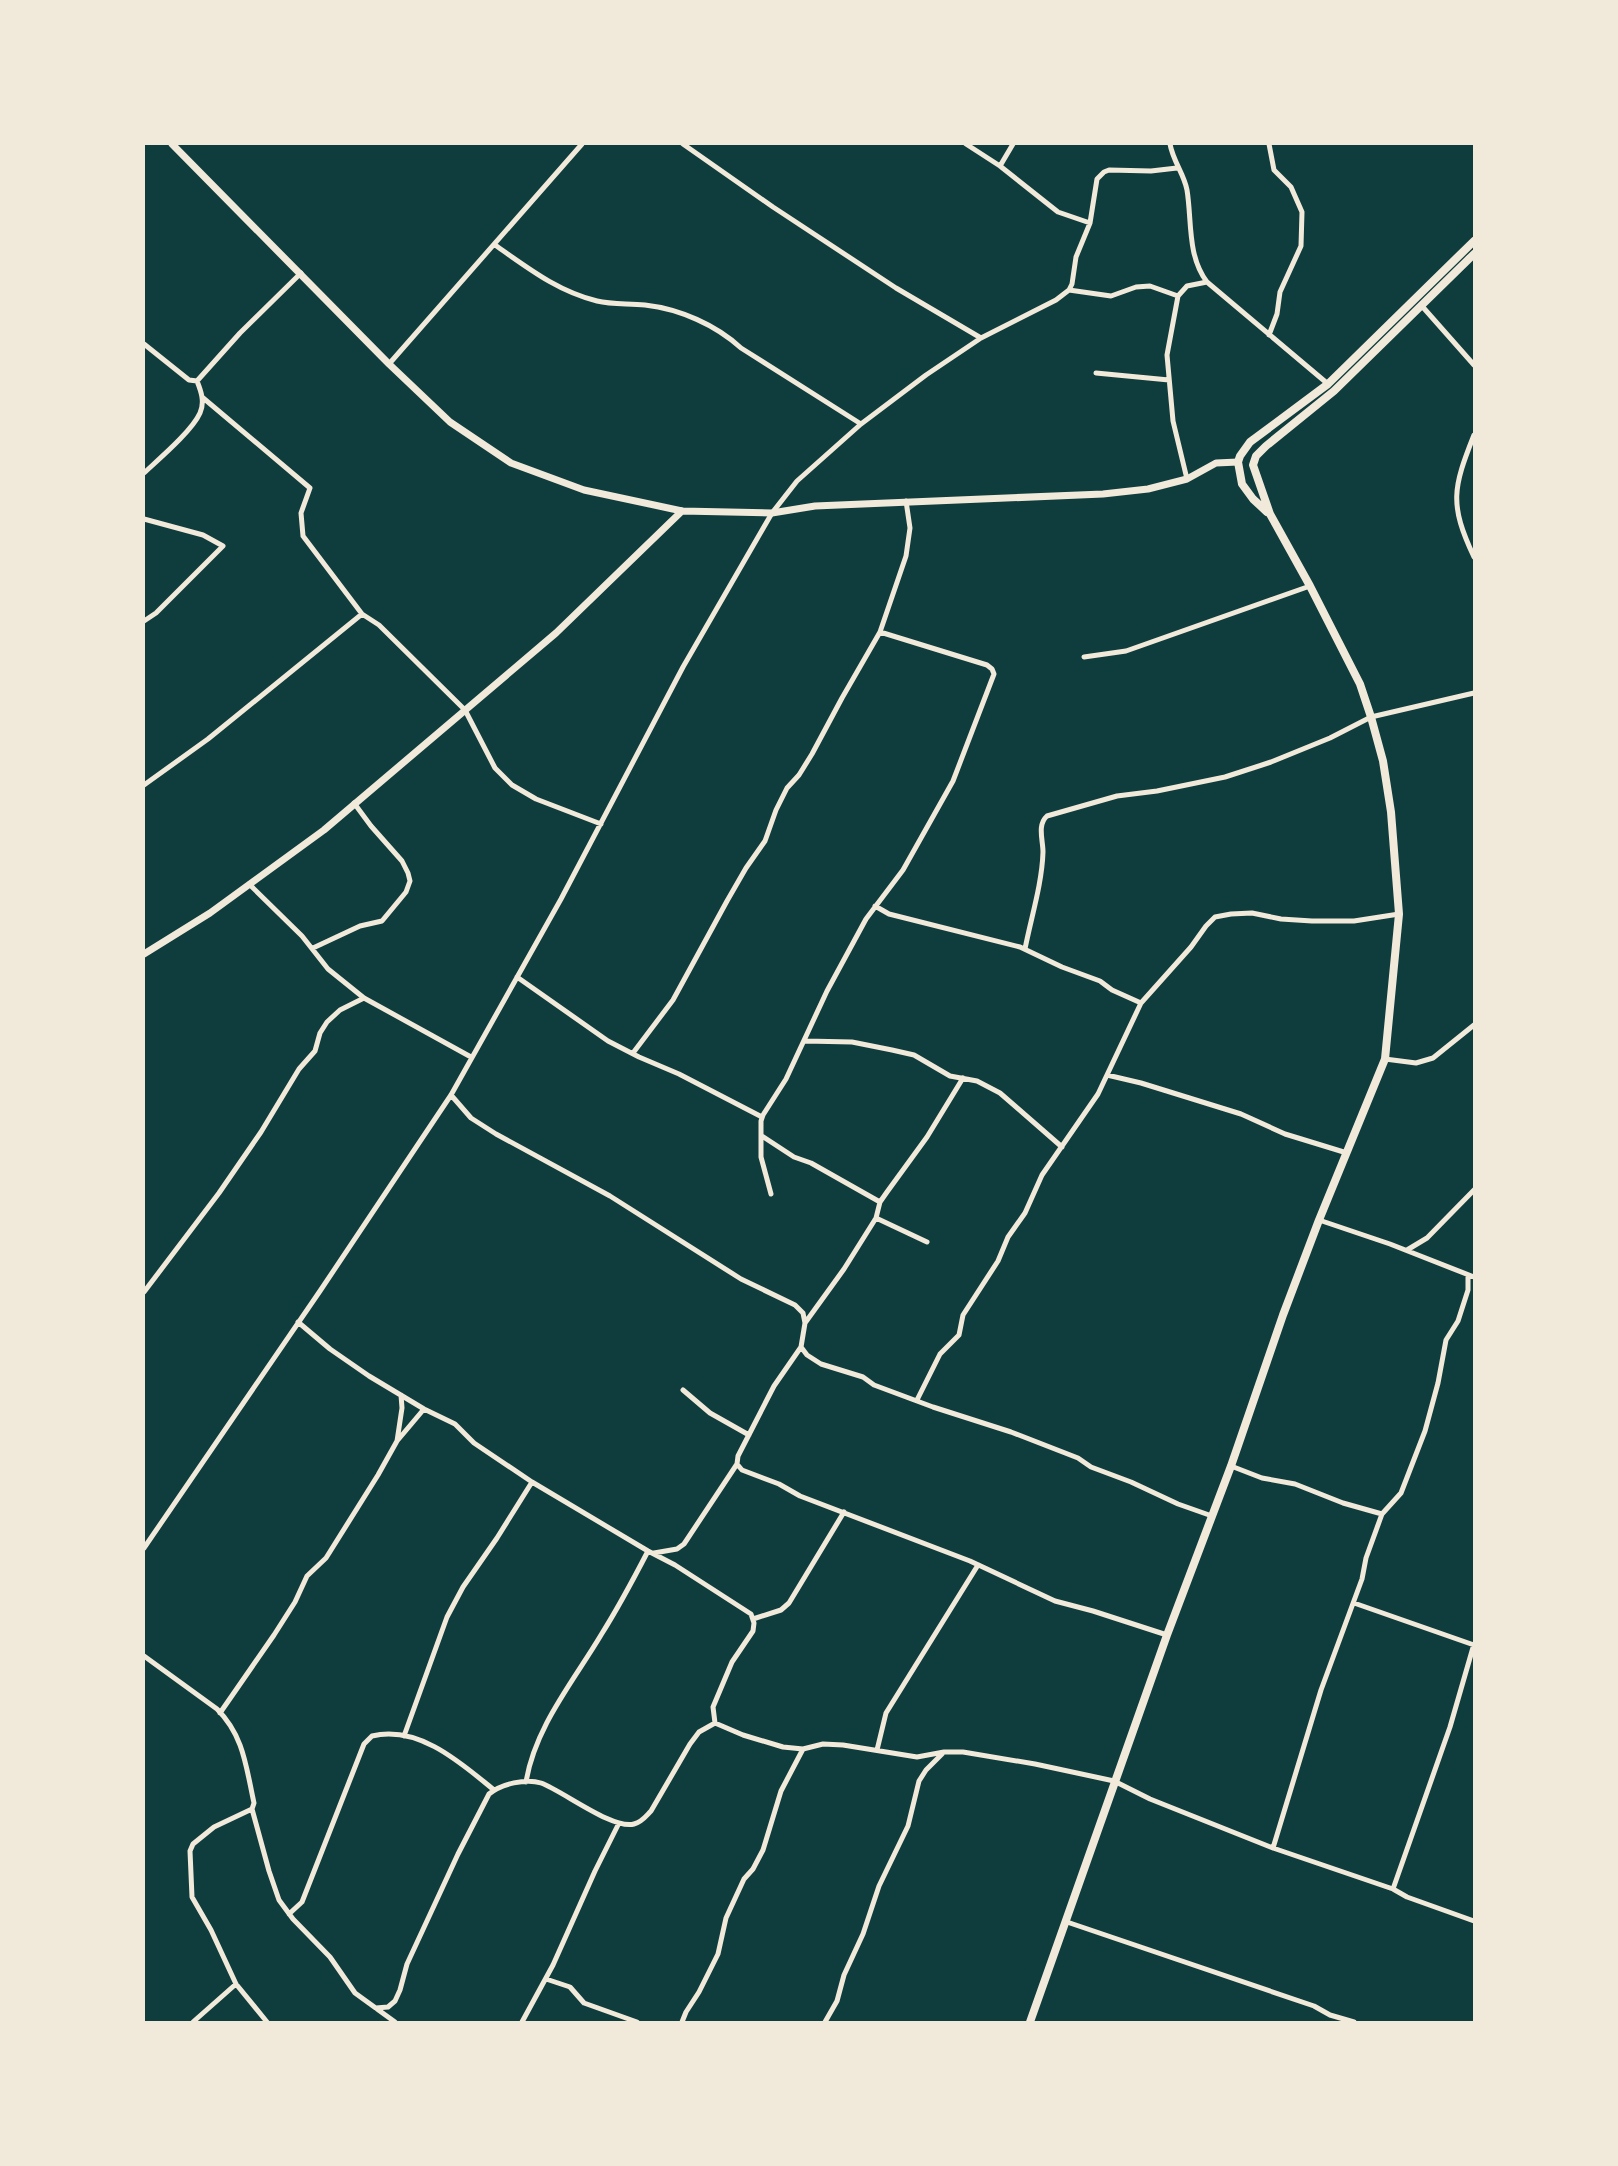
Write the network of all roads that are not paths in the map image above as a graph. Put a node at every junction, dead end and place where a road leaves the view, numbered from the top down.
1 (172, 144) edge
2 (582, 144) edge
3 (683, 144) edge
4 (966, 144) edge
5 (1013, 144) edge
6 (1170, 144) edge
7 (1269, 144) edge
8 (1000, 166) junction
9 (1177, 168) junction
10 (1090, 223) junction
11 (1475, 241) edge
12 (495, 245) junction
13 (1475, 254) edge
14 (301, 273) junction
15 (1207, 282) junction
16 (1069, 290) junction
17 (1178, 296) junction
18 (1421, 305) junction
19 (1269, 335) junction
20 (981, 338) junction
21 (144, 344) edge
22 (389, 364) junction
23 (1475, 365) edge
24 (1096, 373) dead end
25 (1169, 380) junction
26 (197, 381) junction
27 (1328, 384) junction
28 (202, 397) junction
29 (861, 424) junction
30 (1475, 435) edge
31 (1238, 462) junction
32 (144, 473) edge
33 (1187, 479) junction
34 (906, 501) junction
35 (682, 511) junction
36 (772, 513) junction
37 (1269, 514) junction
38 (144, 519) edge
39 (1475, 557) edge
40 (1310, 586) junction
41 (362, 614) junction
42 (144, 621) edge
43 (880, 632) junction
44 (1084, 657) dead end
45 (1475, 693) edge
46 (466, 710) junction
47 (1371, 717) junction
48 (144, 786) edge
49 (354, 803) junction
50 (601, 824) junction
51 (249, 884) junction
52 (874, 906) junction
53 (1399, 914) junction
54 (313, 948) junction
55 (1025, 949) junction
56 (144, 954) edge
57 (517, 977) junction
58 (364, 998) junction
59 (1141, 1003) junction
60 (1475, 1025) edge
61 (805, 1041) junction
62 (632, 1054) junction
63 (471, 1057) junction
64 (1385, 1059) junction
65 (1107, 1075) junction
66 (963, 1078) junction
67 (451, 1095) junction
68 (762, 1118) junction
69 (762, 1136) junction
70 (1062, 1147) junction
71 (1347, 1153) junction
72 (1475, 1190) edge
73 (771, 1194) dead end
74 (880, 1202) junction
75 (876, 1218) junction
76 (1319, 1220) junction
77 (927, 1242) dead end
78 (1407, 1250) junction
79 (1471, 1276) edge
80 (144, 1292) edge
81 (298, 1322) junction
82 (806, 1323) junction
83 (801, 1347) junction
84 (683, 1390) dead end
85 (401, 1395) junction
86 (917, 1400) junction
87 (424, 1409) junction
88 (749, 1435) junction
89 (397, 1441) junction
90 (737, 1464) junction
91 (1231, 1466) junction
92 (532, 1482) junction
93 (844, 1512) junction
94 (1382, 1514) junction
95 (1212, 1516) junction
96 (144, 1548) edge
97 (672, 1551) junction
98 (651, 1552) junction
99 (676, 1565) junction
100 (978, 1565) junction
101 (1354, 1603) junction
102 (753, 1619) junction
103 (1167, 1635) junction
104 (1474, 1645) edge
105 (144, 1656) edge
106 (220, 1713) junction
107 (715, 1723) junction
108 (404, 1736) junction
109 (803, 1749) junction
110 (877, 1750) junction
111 (944, 1752) junction
112 (1114, 1781) junction
113 (526, 1782) junction
114 (494, 1790) junction
115 (252, 1809) junction
116 (619, 1823) junction
117 (1273, 1848) junction
118 (1393, 1889) junction
119 (289, 1914) junction
120 (1475, 1921) edge
121 (1067, 1922) junction
122 (546, 1979) junction
123 (236, 1984) junction
124 (376, 2008) junction
125 (193, 2022) edge
126 (267, 2022) edge
127 (395, 2022) edge
128 (522, 2022) edge
129 (637, 2022) edge
130 (682, 2022) edge
131 (825, 2022) edge
132 (1030, 2022) edge
133 (1354, 2022) edge

1 - 14 street
2 - 12 street
3 - 20 street
4 - 8 street
5 - 8 street
6 - 9 street
7 - 19 street
8 - 10 street
9 - 10 street
9 - 15 street
10 - 16 street
11 - 27 main road
12 - 22 street
12 - 29 street
13 - 18 main road
14 - 22 street
14 - 26 street
15 - 17 street
15 - 19 street
16 - 17 street
16 - 20 street
17 - 25 street
18 - 23 street
18 - 37 main road
19 - 27 street
20 - 29 street
21 - 26 street
22 - 35 street
24 - 25 street
25 - 33 street
26 - 28 street
27 - 31 main road
28 - 32 street
28 - 41 street
29 - 36 street
30 - 39 street
31 - 33 street
31 - 37 main road
33 - 34 street
34 - 36 street
34 - 43 street
35 - 36 street
35 - 46 street
36 - 50 street
37 - 40 main road
38 - 42 street
40 - 44 street
40 - 47 main road
41 - 46 street
41 - 48 street
43 - 52 street
43 - 62 street
45 - 47 street
46 - 49 street
46 - 50 street
47 - 53 main road
47 - 55 street
49 - 51 street
49 - 54 street
50 - 57 street
51 - 54 street
51 - 56 street
52 - 55 street
52 - 61 street
53 - 59 street
53 - 64 main road
54 - 58 street
55 - 59 street
57 - 62 street
57 - 63 street
58 - 63 street
58 - 80 street
59 - 65 street
60 - 64 street
61 - 66 street
61 - 68 street
62 - 68 street
63 - 67 street
64 - 71 main road
65 - 70 street
65 - 71 street
66 - 70 street
66 - 74 street
67 - 81 street
67 - 82 street
68 - 69 street
69 - 73 street
69 - 74 street
70 - 86 street
71 - 76 main road
72 - 78 street
74 - 75 street
75 - 77 street
75 - 82 street
76 - 78 street
76 - 91 main road
78 - 79 street
79 - 94 street
81 - 85 street
81 - 96 street
82 - 83 street
83 - 86 street
83 - 88 street
84 - 88 street
85 - 87 street
85 - 89 street
86 - 95 street
87 - 89 street
87 - 92 street
88 - 90 street
89 - 106 street
90 - 93 street
90 - 97 street
91 - 94 street
91 - 95 main road
92 - 98 street
92 - 108 street
93 - 100 street
93 - 102 street
94 - 101 street
95 - 103 main road
97 - 98 street
97 - 99 street
98 - 99 street
98 - 113 street
99 - 102 street
100 - 103 street
100 - 110 street
101 - 104 street
101 - 117 street
102 - 107 street
103 - 112 main road
104 - 118 street
105 - 106 street
106 - 115 street
107 - 109 street
107 - 116 street
108 - 114 street
108 - 119 street
109 - 110 street
109 - 130 street
110 - 111 street
111 - 112 street
111 - 131 street
112 - 117 street
112 - 121 main road
113 - 114 street
113 - 116 street
114 - 124 street
115 - 119 street
115 - 123 street
116 - 122 street
117 - 118 street
118 - 120 street
119 - 124 street
121 - 132 main road
121 - 133 street
122 - 128 street
122 - 129 street
123 - 125 street
123 - 126 street
124 - 127 street

